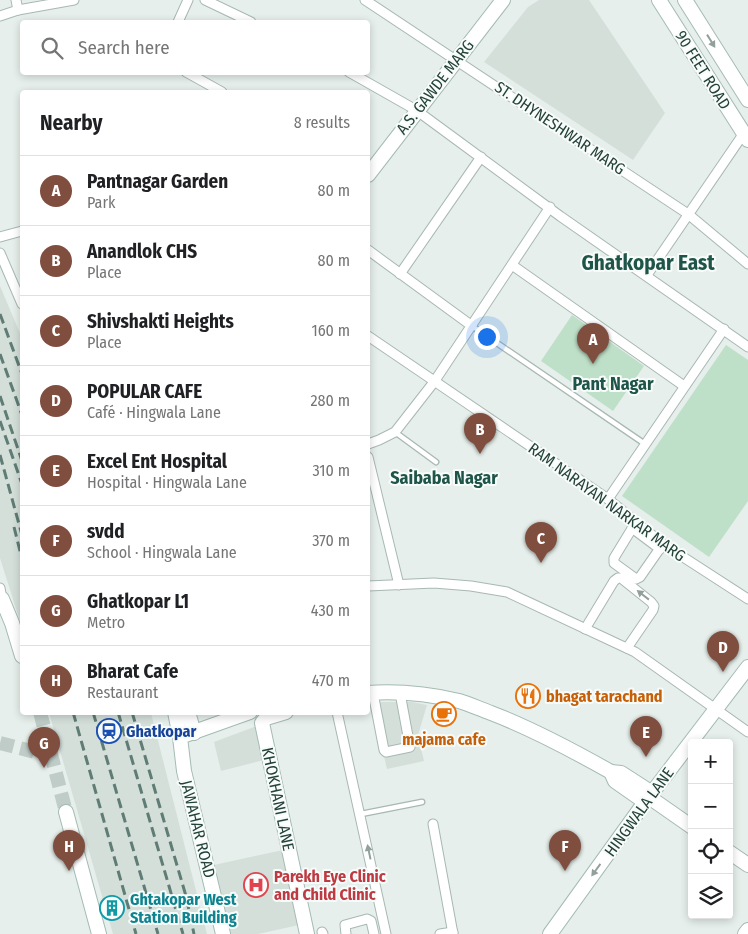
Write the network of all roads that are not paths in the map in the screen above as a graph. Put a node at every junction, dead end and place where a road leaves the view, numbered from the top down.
1 (16, 0) edge
2 (68, 0) edge
3 (188, 0) edge
4 (205, 0) edge
5 (366, 0) edge
6 (503, 0) edge
7 (660, 0) edge
8 (685, 0) edge
9 (18, 10) junction
10 (0, 16) edge
11 (179, 20) edge
12 (247, 20) edge
13 (457, 60) junction
14 (191, 75) edge
15 (354, 75) edge
16 (218, 90) edge
17 (748, 100) edge
18 (416, 110) junction
19 (746, 137) edge
20 (481, 157) junction
21 (370, 170) edge
22 (550, 207) junction
23 (688, 214) junction
24 (20, 232) edge
25 (0, 237) edge
26 (370, 252) edge
27 (0, 254) edge
28 (748, 264) edge
29 (512, 265) junction
30 (400, 274) junction
31 (647, 275) junction
32 (20, 299) edge
33 (472, 326) junction
34 (724, 329) junction
35 (370, 337) edge
36 (748, 347) edge
37 (434, 382) junction
38 (684, 386) junction
39 (395, 432) junction
40 (370, 443) edge
41 (646, 444) junction
42 (436, 462) dead end
43 (370, 465) edge
44 (608, 499) junction
45 (634, 525) junction
46 (662, 547) junction
47 (399, 585) junction
48 (370, 586) edge
49 (1, 595) edge
50 (748, 599) edge
51 (585, 629) junction
52 (627, 648) junction
53 (20, 649) edge
54 (748, 667) edge
55 (370, 693) edge
56 (400, 694) junction
57 (716, 709) junction
58 (177, 715) edge
59 (188, 715) edge
60 (242, 715) edge
61 (276, 715) edge
62 (338, 715) edge
63 (748, 732) edge
64 (187, 735) junction
65 (649, 798) junction
66 (422, 802) dead end
67 (66, 812) tunnel mouth
68 (361, 814) junction
69 (433, 824) dead end
70 (688, 824) edge
71 (733, 855) edge
72 (748, 866) edge
73 (748, 930) edge
74 (453, 933) edge
75 (99, 934) edge
76 (224, 934) edge
77 (307, 934) edge
78 (346, 934) edge
79 (374, 934) edge
80 (386, 934) edge
81 (440, 934) edge
82 (550, 934) edge
83 (745, 934) edge

1 - 9 street
2 - 9 street
3 - 11 street
4 - 12 street
5 - 13 street, ST. DHYNESHWAR MARG
6 - 13 street, A.S. GAWDE MARG
7 - 19 street, 90 FEET ROAD
8 -> 17 street
9 - 10 street
13 - 18 street, A.S. GAWDE MARG
13 - 23 street, ST. DHYNESHWAR MARG
14 - 16 street
15 - 18 street
18 - 20 street
18 - 21 street, A.S. GAWDE MARG
19 - 23 street
20 - 22 street
20 - 30 street
22 - 29 street
22 - 31 street
23 - 28 street, ST. DHYNESHWAR MARG
23 - 31 street
24 - 25 street
26 - 30 street
27 - 32 street
29 - 33 street
29 - 38 street
30 - 33 street
31 - 34 street
33 - 37 street
33 - 41 lane
34 - 36 street
34 - 38 street
35 - 37 street, RAM NARAYAN NARKAR MARG
37 - 39 street
37 - 44 street, RAM NARAYAN NARKAR MARG
38 - 41 street
39 - 40 street
39 - 42 lane
41 - 44 street
43 - 47 street
44 - 45 street, RAM NARAYAN NARKAR MARG
45 - 46 street, RAM NARAYAN NARKAR MARG
45 - 46 street
46 - 50 street, RAM NARAYAN NARKAR MARG
47 - 48 street
47 - 51 street
49 - 53 street
51 - 52 street
52 -> 51 street
52 - 57 street
54 - 57 street, HINGWALA LANE
55 - 56 street
55 - 56 street
56 - 65 street
57 - 63 street
57 - 65 street, HINGWALA LANE
58 - 64 street
59 - 64 street
60 - 64 street
61 - 77 street, KHOKHANI LANE
62 - 68 street
64 - 76 street, JAWAHAR ROAD
65 - 70 street
65 -> 82 street, HINGWALA LANE
66 - 68 lane
67 - 75 street
80 -> 68 street
69 - 74 street
71 - 72 street
73 - 83 street
74 - 81 street
78 - 79 street

